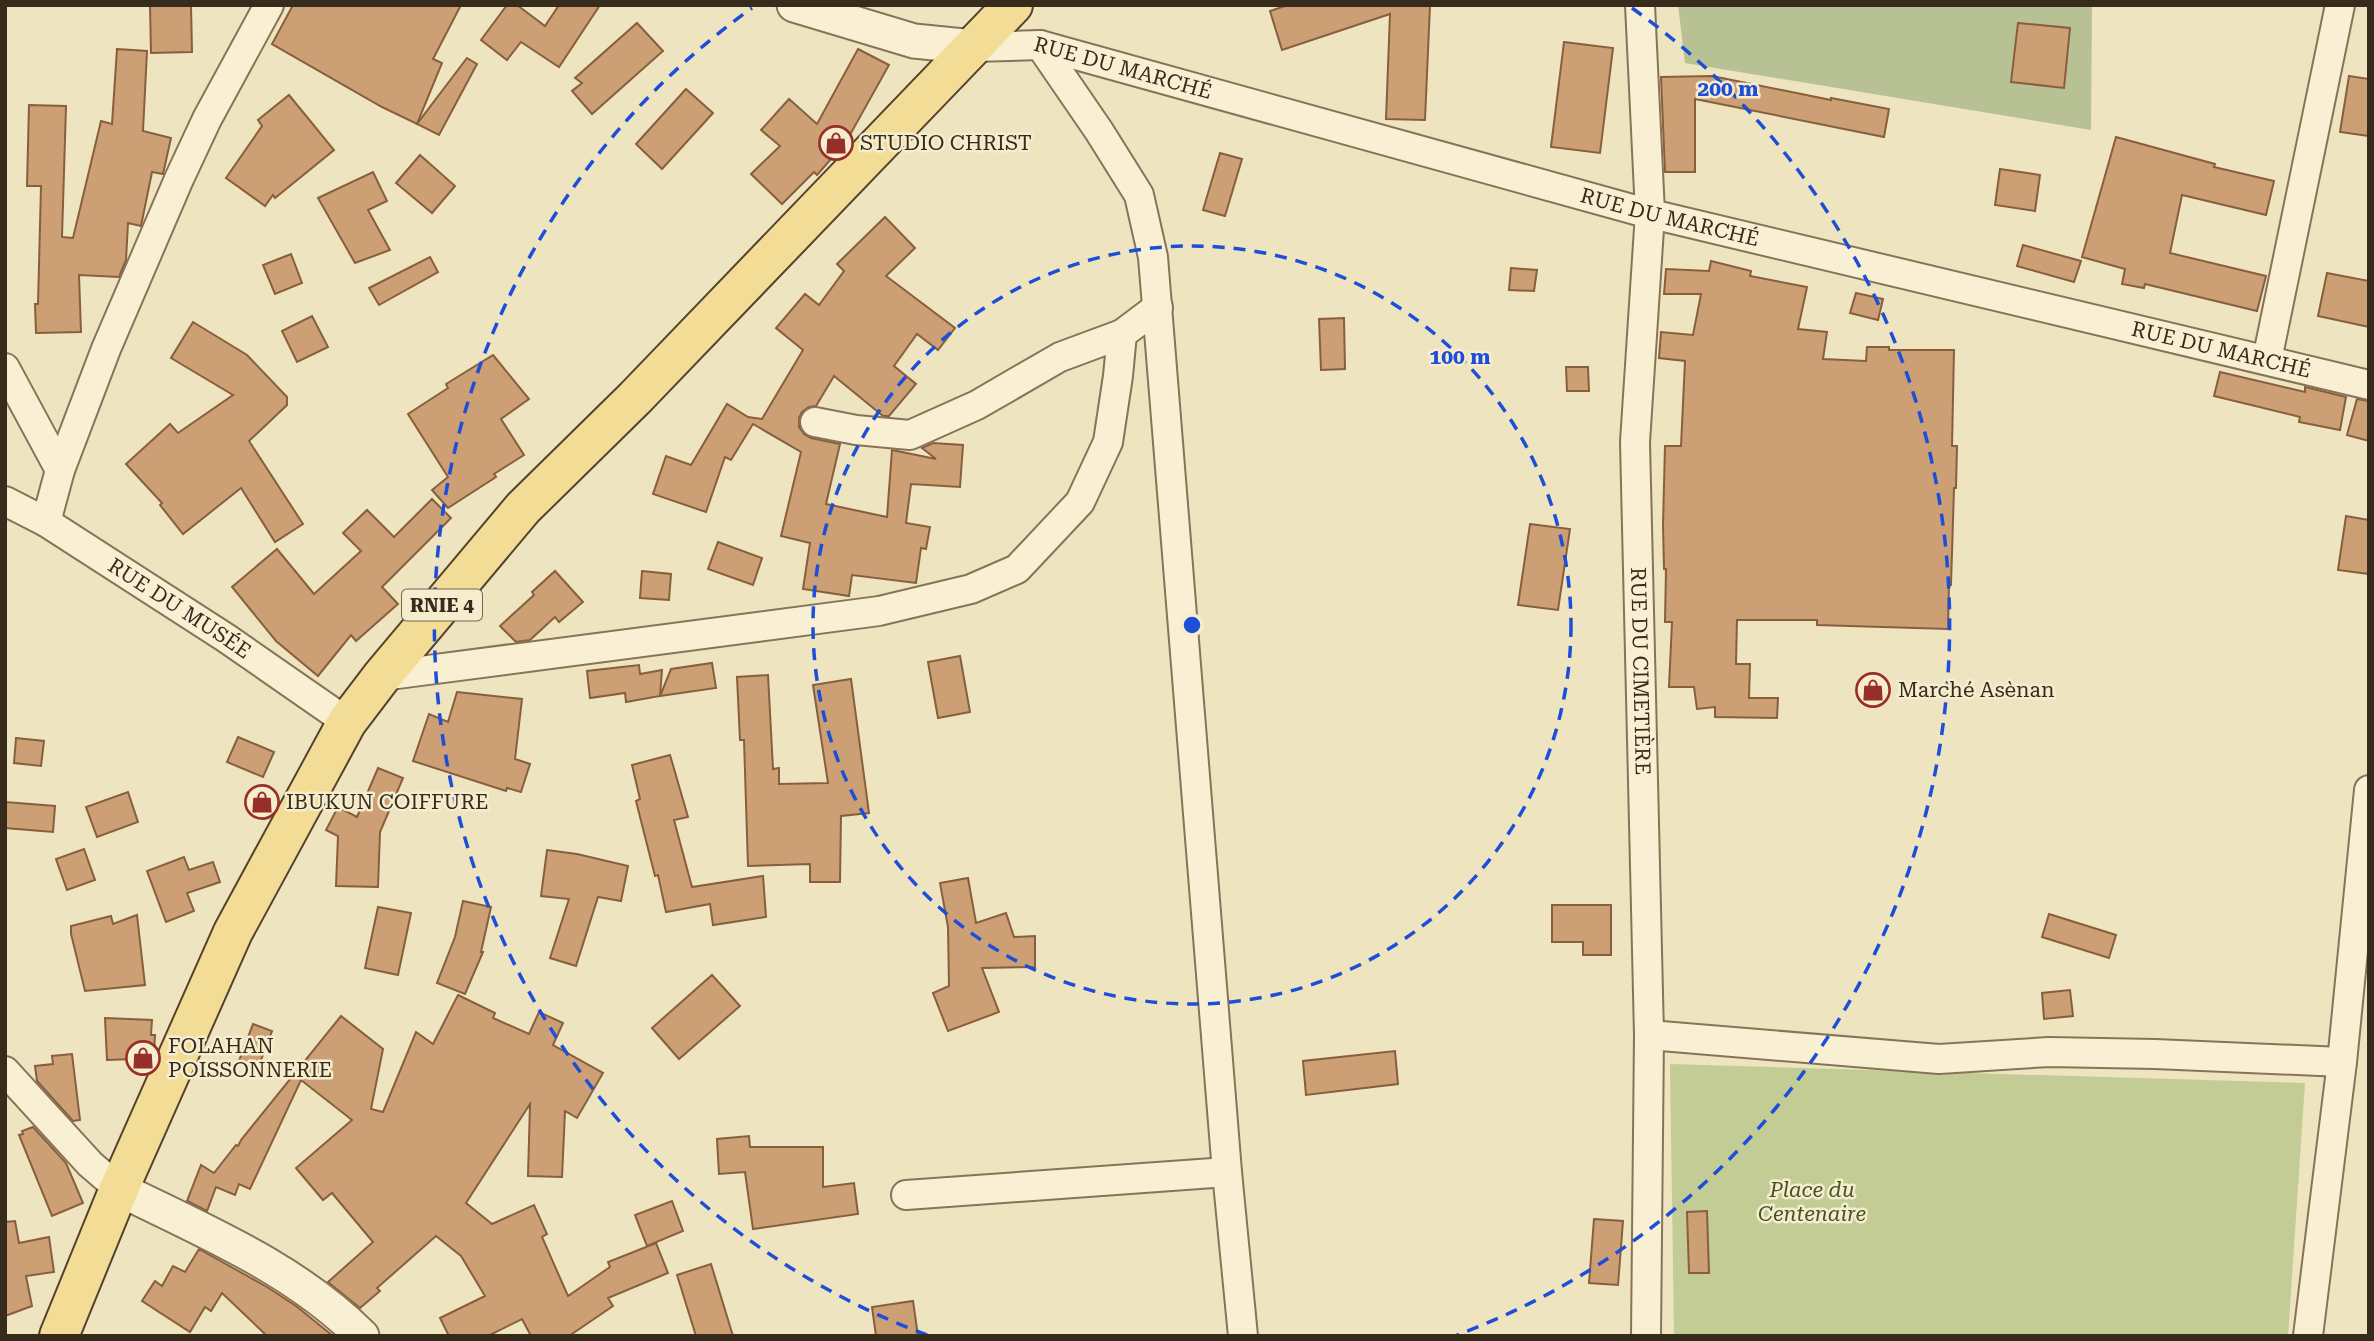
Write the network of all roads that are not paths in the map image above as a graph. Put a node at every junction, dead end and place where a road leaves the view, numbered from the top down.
1 (269, 5) edge
2 (794, 5) edge
3 (1013, 5) edge
4 (1640, 5) edge
5 (2340, 5) edge
6 (1040, 45) junction
7 (974, 47) junction
8 (1650, 213) junction
9 (1158, 307) junction
10 (1122, 334) junction
11 (2267, 360) junction
12 (5, 368) edge
13 (2369, 385) edge
14 (815, 422) dead end
15 (60, 470) junction
16 (5, 501) edge
17 (46, 522) junction
18 (382, 676) junction
19 (347, 722) junction
20 (2369, 790) edge
21 (1649, 1035) junction
22 (2342, 1062) junction
23 (5, 1071) edge
24 (1227, 1172) junction
25 (119, 1189) junction
26 (906, 1195) dead end
27 (59, 1336) edge
28 (362, 1336) edge
29 (1243, 1336) edge
30 (1646, 1336) edge
31 (2308, 1336) edge

1 - 15 street
2 - 7 street
3 - 7 main road, RNIE 4
4 - 8 street, RUE DU CIMETIÈRE
5 - 11 street
6 - 7 street, RUE DU MARCHÉ
6 - 8 street, RUE DU MARCHÉ
6 - 9 street
7 - 18 main road, RNIE 4
8 - 11 street, RUE DU MARCHÉ
8 - 21 street, RUE DU CIMETIÈRE
9 - 10 street
9 - 24 street
10 - 14 street
10 - 18 street
11 - 13 street, RUE DU MARCHÉ
12 - 15 street
15 - 17 street
16 - 17 street, RUE DU MUSÉE
17 - 19 street, RUE DU MUSÉE
18 - 19 main road, RNIE 4
19 - 25 main road, RNIE 4
20 - 22 street
21 - 22 street
21 - 30 street, RUE DU CIMETIÈRE
22 - 31 street
23 - 25 street
24 - 26 street
24 - 29 street
25 - 27 main road, RNIE 4
25 - 28 street

